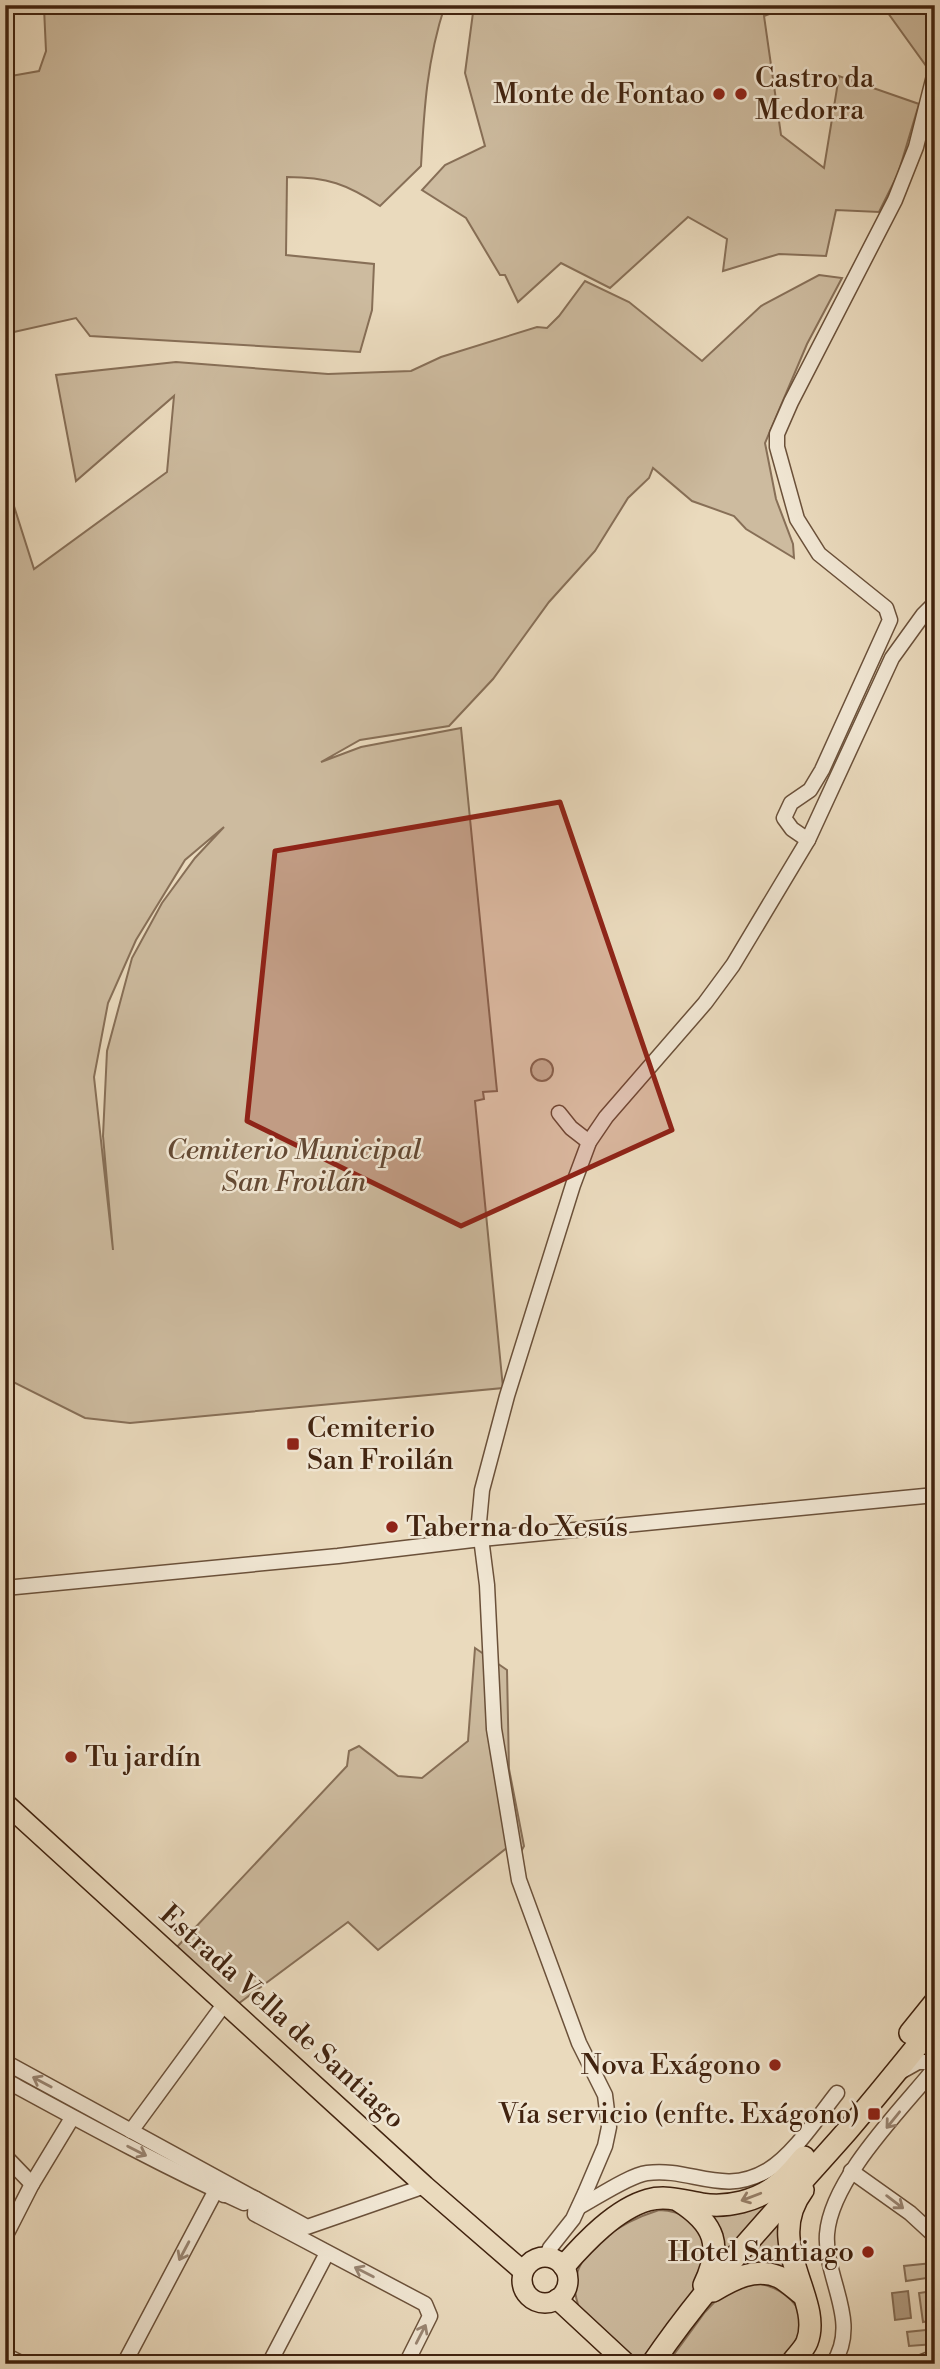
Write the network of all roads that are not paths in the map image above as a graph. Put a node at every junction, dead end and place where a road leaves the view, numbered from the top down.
1 (935, 72) edge
2 (935, 603) edge
3 (808, 840) junction
4 (559, 1113) dead end
5 (589, 1142) junction
6 (935, 1495) edge
7 (481, 1539) junction
8 (5, 1588) edge
9 (5, 1803) edge
10 (935, 2002) edge
11 (225, 2003) junction
12 (935, 2024) edge
13 (935, 2038) edge
14 (935, 2055) edge
15 (5, 2062) edge
16 (935, 2062) edge
17 (935, 2068) edge
18 (892, 2077) junction
19 (5, 2080) edge
20 (836, 2093) dead end
21 (82, 2103) junction
22 (73, 2118) junction
23 (843, 2125) junction
24 (131, 2131) junction
25 (5, 2156) edge
26 (851, 2171) junction
27 (33, 2184) junction
28 (425, 2186) junction
29 (216, 2190) junction
30 (674, 2198) junction
31 (256, 2199) junction
32 (578, 2207) junction
33 (255, 2214) junction
34 (935, 2236) edge
35 (5, 2237) edge
36 (327, 2253) junction
37 (555, 2261) junction
38 (523, 2272) junction
39 (802, 2294) junction
40 (557, 2299) junction
41 (699, 2302) junction
42 (5, 2355) edge
43 (935, 2357) edge
44 (625, 2362) edge
45 (791, 2362) edge
46 (23, 2364) edge
47 (124, 2364) edge
48 (269, 2364) edge
49 (406, 2364) edge
50 (652, 2364) edge
51 (833, 2364) edge
52 (917, 2364) edge

1 - 3 street
2 - 3 street
3 - 5 street
4 - 5 street
5 - 7 street
6 - 7 street
7 - 8 street
7 - 32 street
9 - 11 main road, Estrada Vella de Santiago
10 - 23 highway
11 - 24 street
11 - 28 main road, Estrada Vella de Santiago
12 - 18 highway
13 - 14 street
21 -> 15 street
16 - 18 street
17 -> 26 street
18 - 23 highway
19 - 22 street
20 - 32 street
21 - 22 street
21 - 24 street
22 - 27 street
22 -> 29 street
23 -> 30 highway
23 - 39 highway
23 - 41 highway
24 - 31 street
25 - 27 street
26 -> 34 street
26 - 51 street
27 - 35 street
28 - 31 street
28 - 38 main road, Estrada Vella de Santiago
29 - 31 street
29 - 33 street
29 -> 47 street
30 - 37 highway
30 - 41 highway
31 - 33 street
32 - 37 street
33 - 36 street
36 - 48 street
49 -> 36 street
37 - 38 main road
37 - 40 main road
38 - 40 main road, Estrada Vella de Santiago
39 - 41 highway
39 - 45 highway
40 - 44 main road
41 - 50 highway
42 - 46 street
43 - 52 street

